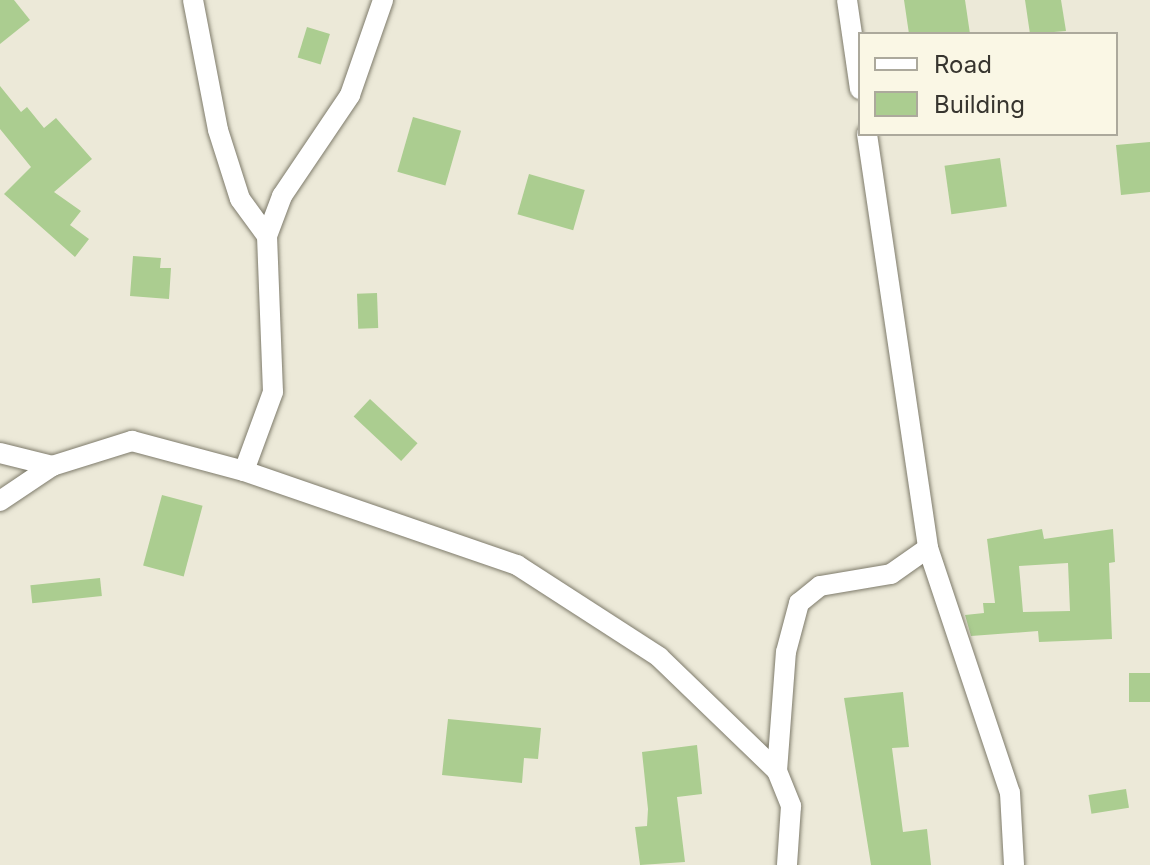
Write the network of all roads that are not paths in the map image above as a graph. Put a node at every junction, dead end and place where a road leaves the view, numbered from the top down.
1 (193, 0) edge
2 (383, 0) edge
3 (847, 0) edge
4 (858, 75) edge
5 (867, 136) edge
6 (267, 236) junction
7 (0, 453) edge
8 (52, 466) junction
9 (244, 471) junction
10 (0, 501) edge
11 (928, 548) junction
12 (777, 771) junction
13 (787, 865) edge
14 (1014, 865) edge

1 - 6 street
2 - 6 street
3 - 4 street
5 - 11 street
6 - 9 street
7 - 8 street
8 - 9 street
8 - 10 street
9 - 12 street
11 - 12 street
11 - 14 street
12 - 13 street

